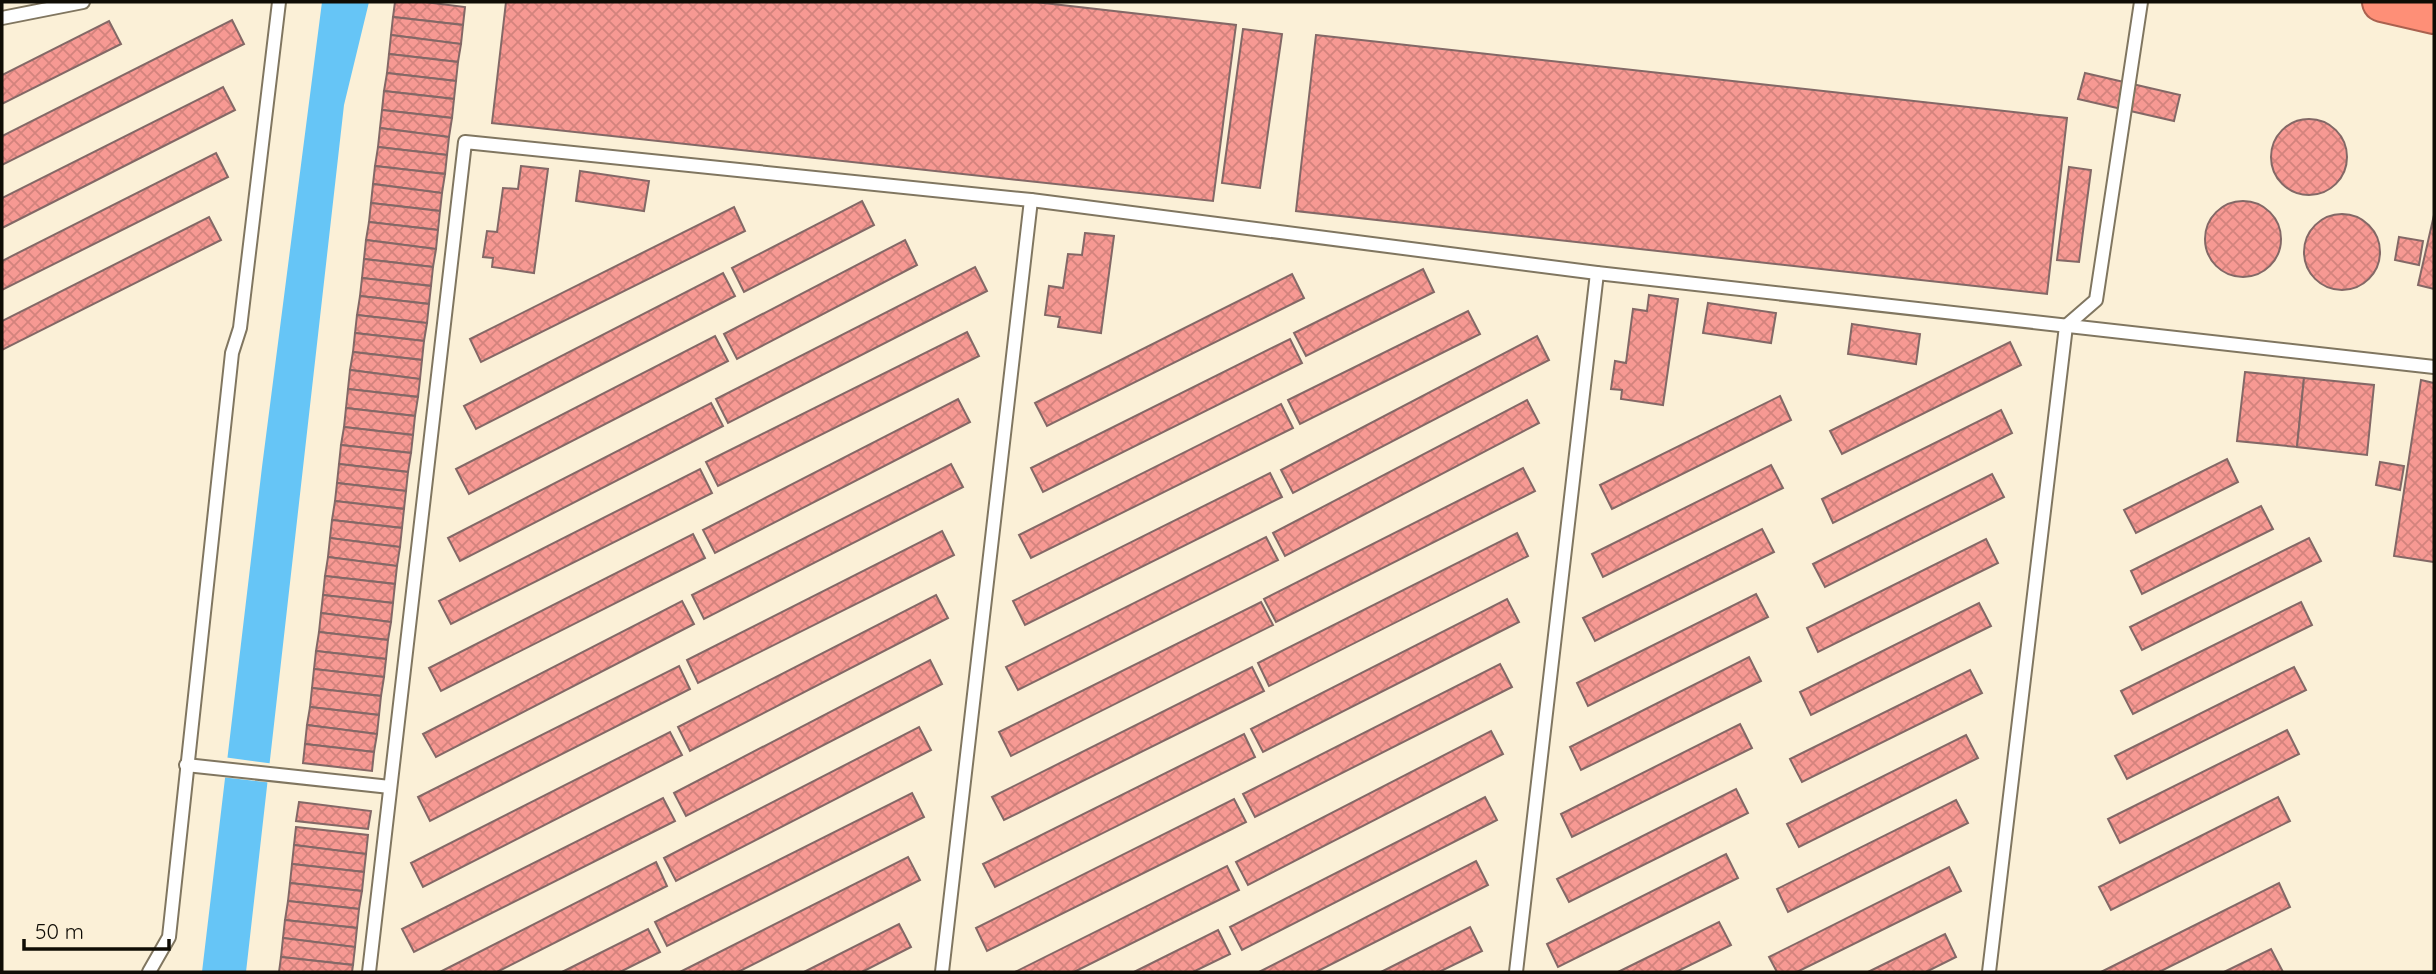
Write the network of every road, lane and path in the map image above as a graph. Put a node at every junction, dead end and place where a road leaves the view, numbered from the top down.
1 (83, 2) edge
2 (279, 2) edge
3 (2141, 2) edge
4 (2382, 2) edge
5 (2434, 15) edge
6 (2, 18) edge
7 (1031, 200) junction
8 (1597, 274) junction
9 (2066, 326) junction
10 (2434, 367) edge
11 (186, 765) junction
12 (390, 787) junction
13 (149, 972) edge
14 (369, 972) edge
15 (942, 972) edge
16 (1516, 972) edge
17 (1989, 972) edge

1 - 6 lane
2 - 11 lane
3 - 9 lane
4 - 5 highway
7 - 8 lane
7 - 12 lane
7 - 15 lane
8 - 9 lane
8 - 16 lane
9 - 10 lane
9 - 17 lane
11 - 12 lane
11 - 13 lane
12 - 14 lane

